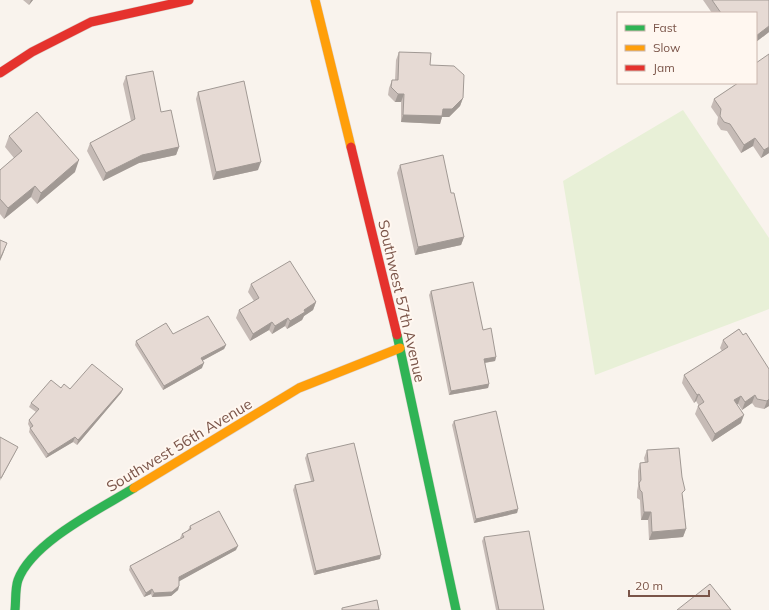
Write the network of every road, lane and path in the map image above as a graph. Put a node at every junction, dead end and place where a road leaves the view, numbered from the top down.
1 (189, 0) edge
2 (315, 0) edge
3 (0, 73) edge
4 (400, 348) junction
5 (14, 610) edge
6 (456, 610) edge

1 - 3 street
2 - 4 street, Southwest 57th Avenue
4 - 5 street, Southwest 56th Avenue
4 - 6 street, Southwest 57th Avenue

